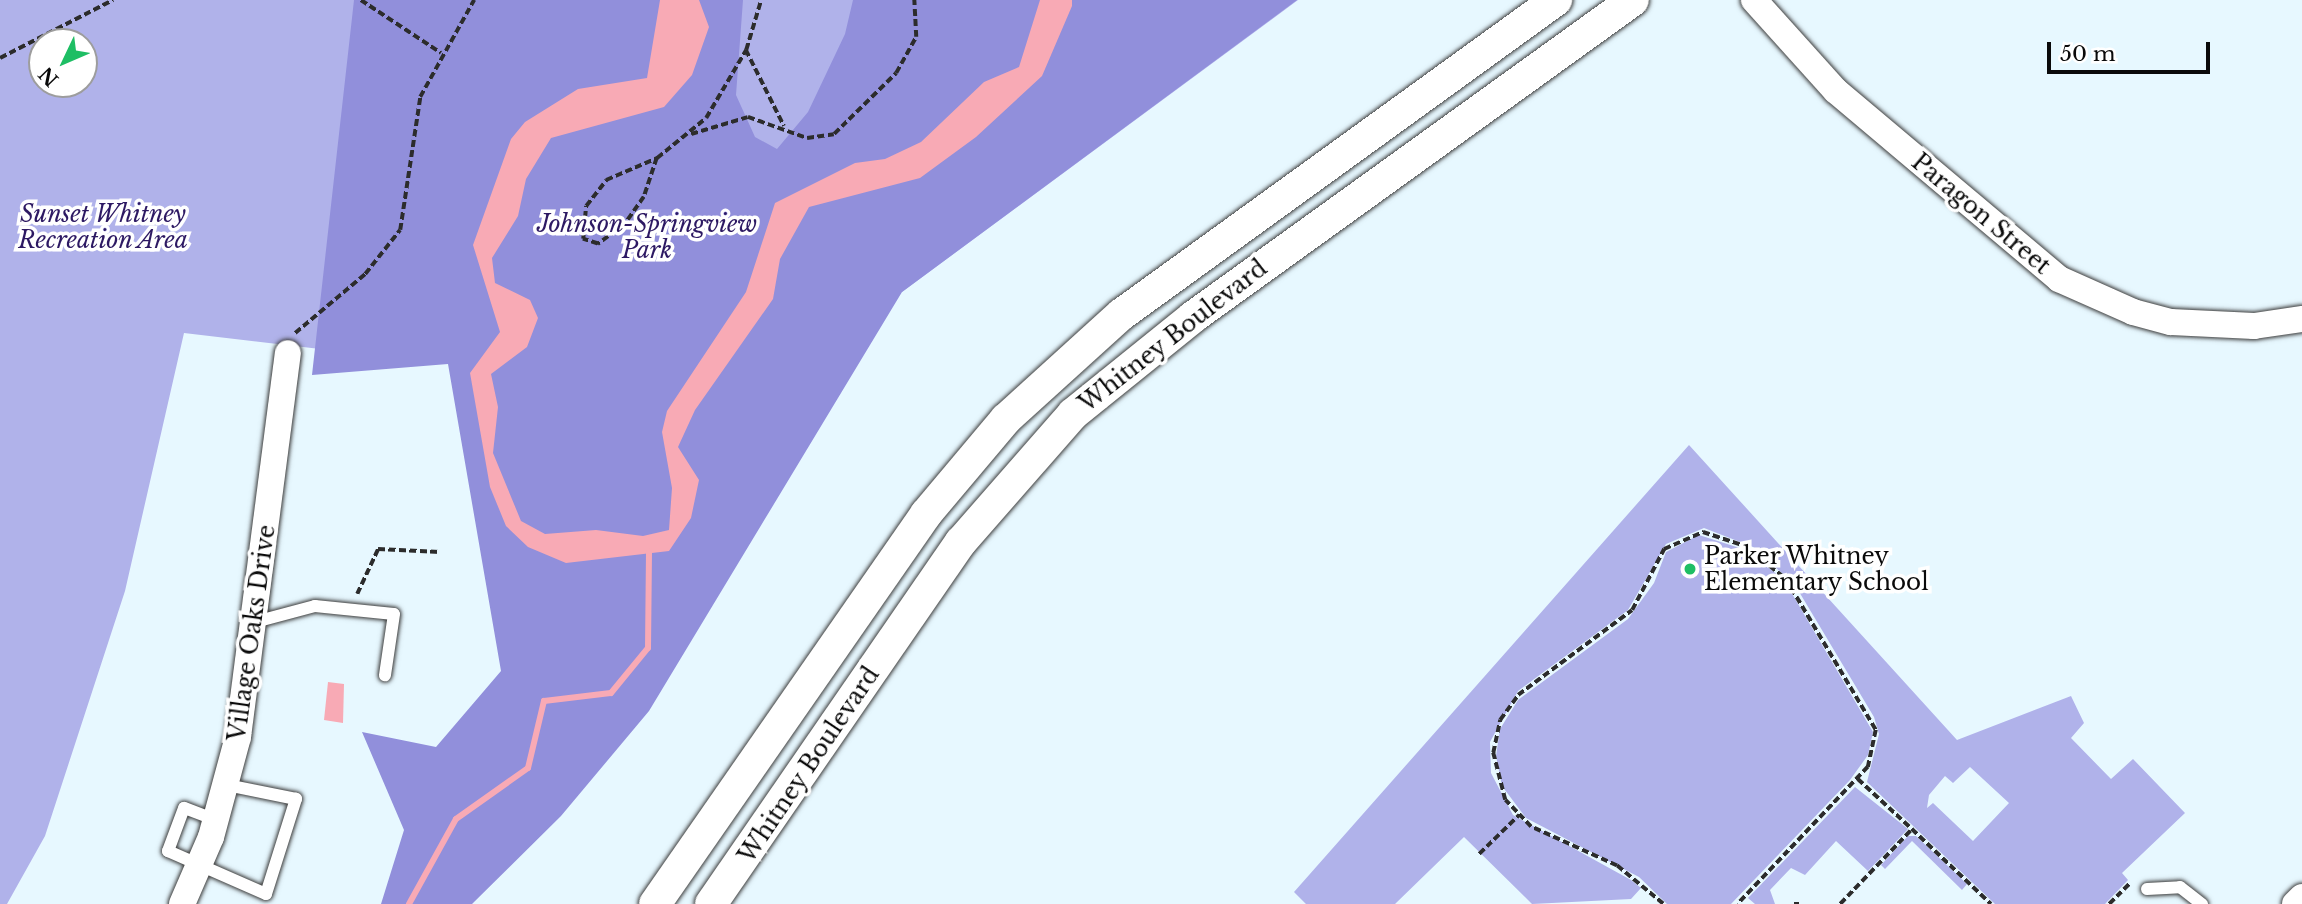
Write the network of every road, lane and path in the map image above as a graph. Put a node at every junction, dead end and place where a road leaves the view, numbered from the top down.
1 (113, 0) edge
2 (361, 0) edge
3 (474, 0) edge
4 (761, 0) edge
5 (914, 0) edge
6 (1556, 0) edge
7 (1633, 0) edge
8 (1754, 0) edge
9 (746, 50) junction
10 (441, 53) junction
11 (0, 58) edge
12 (784, 126) junction
13 (686, 137) junction
14 (657, 158) junction
15 (2302, 320) edge
16 (288, 353) joint
17 (440, 552) dead end
18 (352, 610) junction
19 (255, 622) junction
20 (385, 675) dead end
21 (1858, 779) junction
22 (227, 785) junction
23 (1519, 816) junction
24 (216, 820) junction
25 (1912, 829) junction
26 (1479, 854) dead end
27 (201, 864) junction
28 (2147, 889) dead end
29 (2302, 897) edge
30 (1742, 903) edge
31 (182, 904) edge
32 (655, 904) edge
33 (711, 904) edge
34 (1663, 904) edge
35 (1840, 904) edge
36 (1991, 904) edge
37 (2202, 904) edge
38 (2295, 904) edge

1 - 11 path
2 - 10 path
3 - 10 path
4 - 9 path
5 - 12 path
6 - 32 street, Whitney Boulevard
7 - 33 street, Whitney Boulevard
8 - 15 street, Paragon Street
9 - 12 path
9 - 13 path
10 - 16 path
12 - 13 path
13 - 14 path
14 - 14 path
16 - 19 street, Village Oaks Drive
17 - 18 path
18 - 19 lane
18 - 20 lane
19 - 22 street, Village Oaks Drive
21 - 23 path
21 - 25 path
21 - 30 path
22 - 24 street, Village Oaks Drive
22 - 27 lane
23 - 26 path
23 - 34 path
24 - 27 street, Village Oaks Drive
24 - 27 lane
25 - 35 path
25 - 36 path
27 - 31 street, Village Oaks Drive
28 - 37 lane
29 - 38 street

